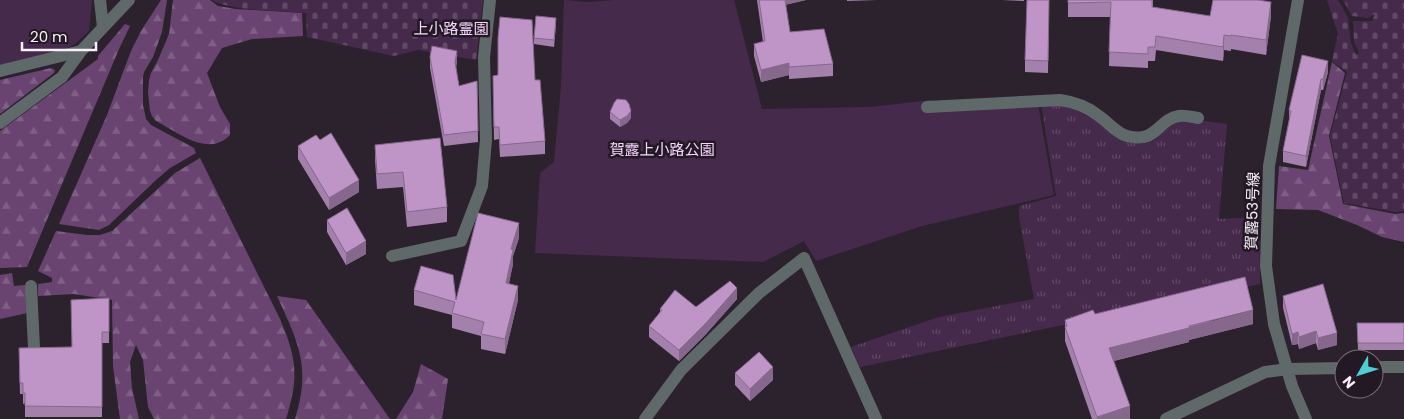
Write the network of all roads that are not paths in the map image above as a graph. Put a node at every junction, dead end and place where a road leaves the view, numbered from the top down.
1 (100, 0) edge
2 (129, 0) edge
3 (490, 0) edge
4 (1298, 0) edge
5 (103, 27) junction
6 (81, 51) junction
7 (0, 71) edge
8 (927, 106) dead end
9 (1198, 118) dead end
10 (0, 123) edge
11 (392, 256) dead end
12 (31, 286) dead end
13 (34, 348) edge
14 (1384, 367) edge
15 (1404, 367) edge
16 (1334, 368) edge
17 (1288, 369) junction
18 (645, 419) edge
19 (876, 419) edge
20 (1166, 419) edge
21 (1306, 419) edge

1 - 5 street
2 - 5 street
3 - 11 street
4 - 17 street, 賀露53号線
5 - 6 street
6 - 7 street
6 - 10 street
8 - 9 street
12 - 13 street
14 - 15 street
16 - 17 street
17 - 20 street
17 - 21 street, 賀露53号線
18 - 19 street

